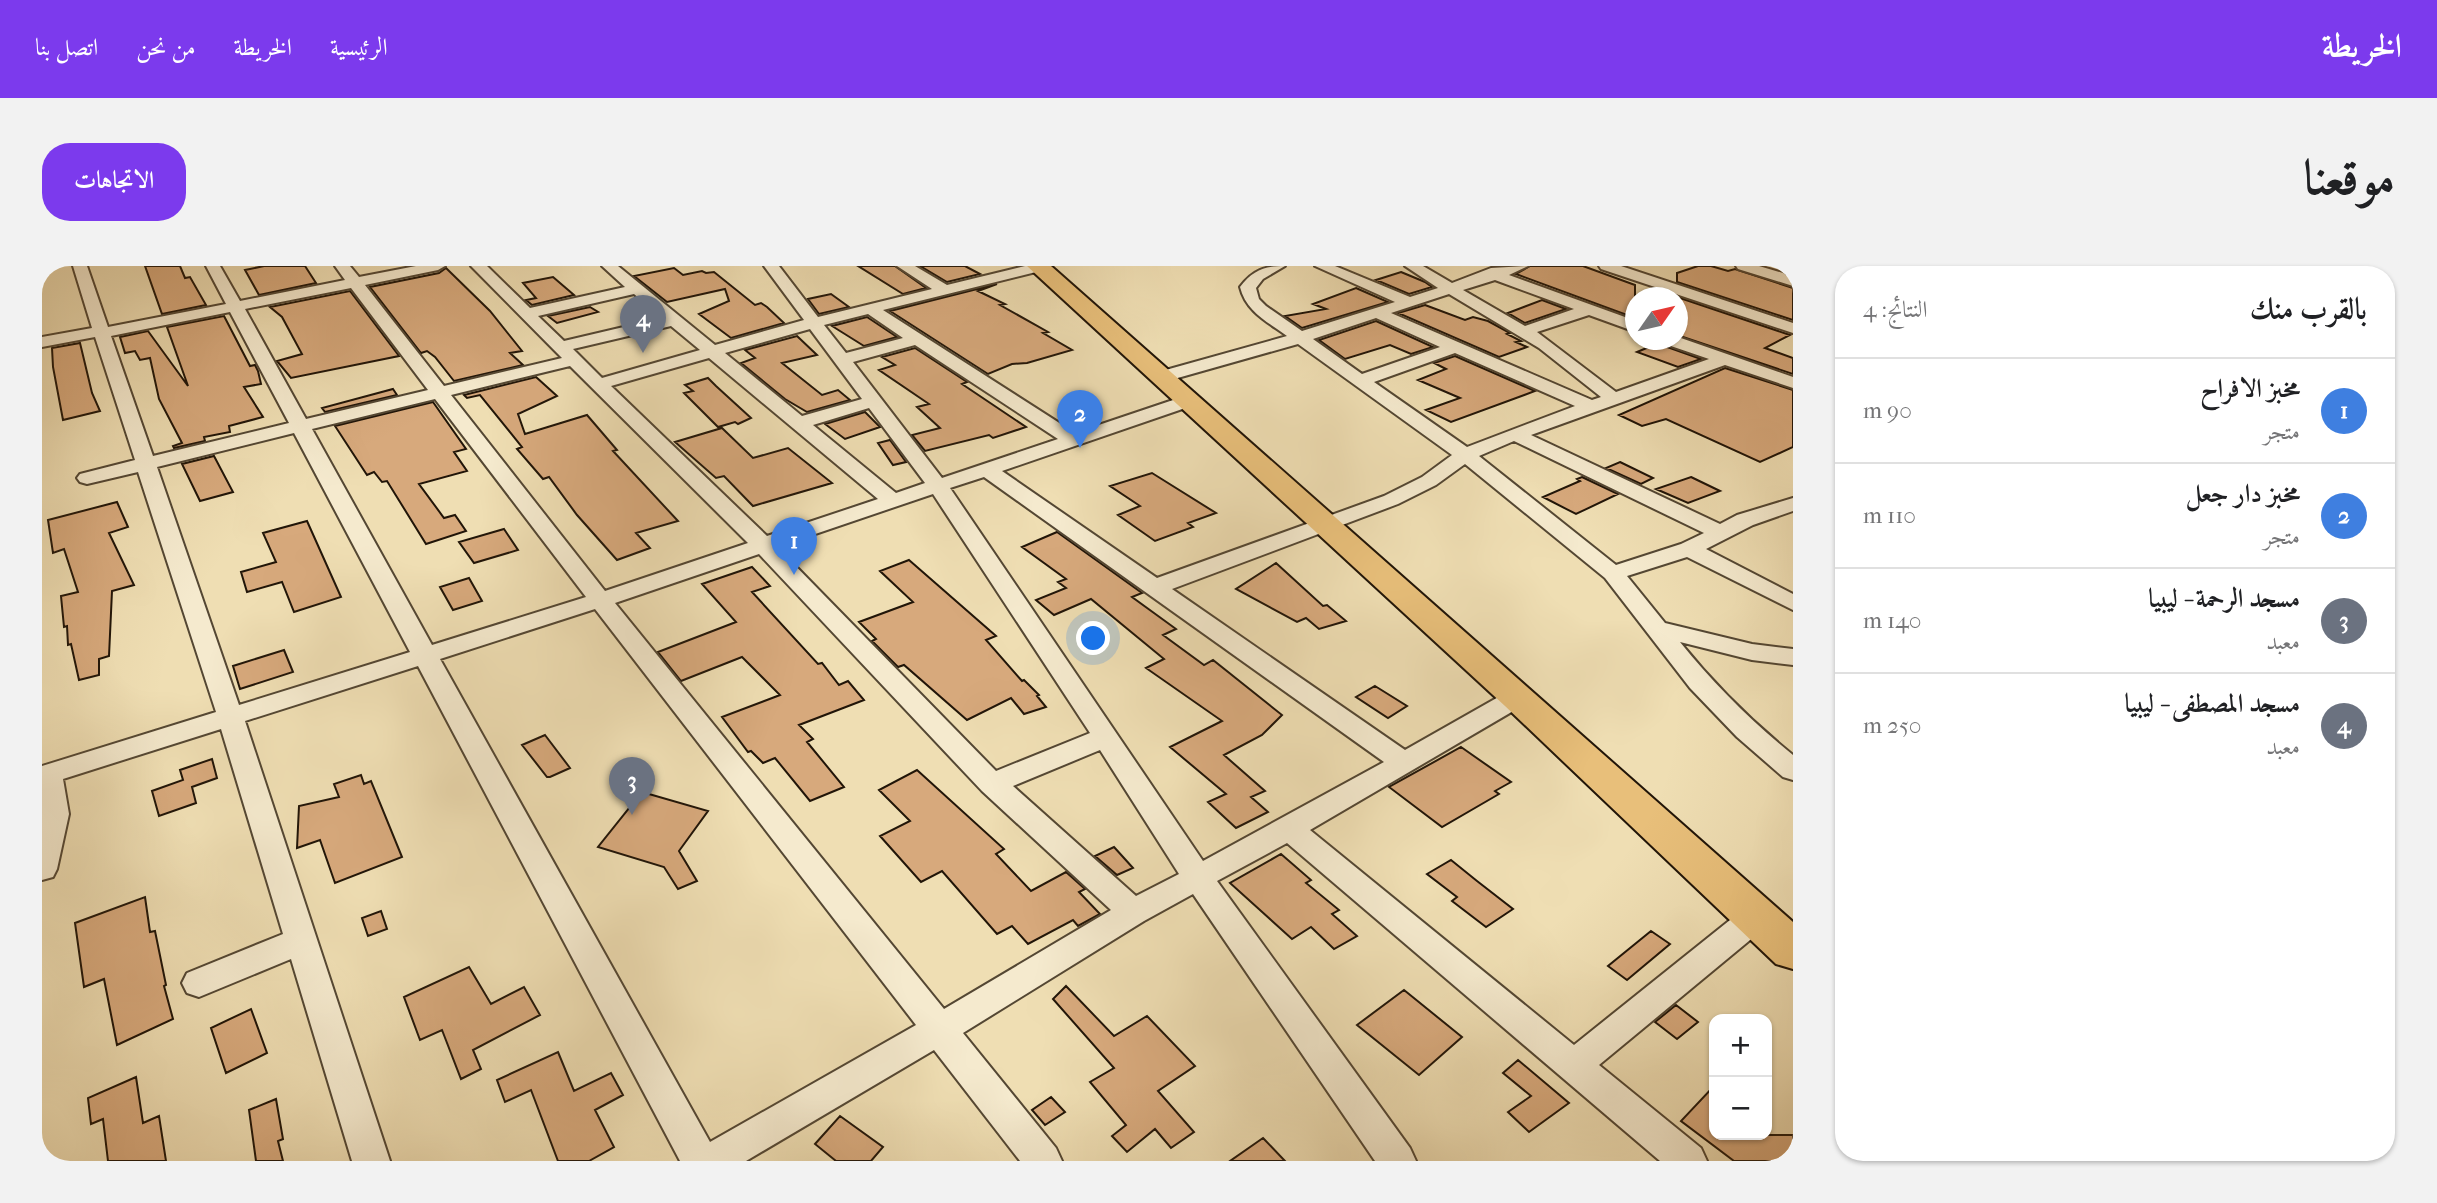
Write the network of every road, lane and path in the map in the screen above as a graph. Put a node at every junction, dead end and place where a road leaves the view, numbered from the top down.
1 (80, 266) edge
2 (213, 266) edge
3 (438, 266) edge
4 (609, 266) edge
5 (771, 266) edge
6 (904, 266) edge
7 (1278, 266) edge
8 (1322, 266) edge
9 (1412, 266) edge
10 (1473, 266) edge
11 (1521, 266) edge
12 (1606, 266) edge
13 (1743, 266) edge
14 (482, 267) edge
15 (1038, 267) edge
16 (348, 275) edge
17 (1496, 275) junction
18 (1793, 281) edge
19 (636, 289) junction
20 (943, 289) junction
21 (1451, 290) junction
22 (1411, 303) junction
23 (234, 307) junction
24 (869, 308) junction
25 (1588, 310) junction
26 (1377, 313) junction
27 (527, 314) junction
28 (674, 320) junction
29 (812, 323) junction
30 (1625, 323) edge
31 (1793, 328) edge
32 (1525, 331) junction
33 (102, 332) junction
34 (1299, 338) junction
35 (917, 339) junction
36 (42, 342) edge
37 (1688, 346) edge
38 (1455, 347) junction
39 (711, 352) junction
40 (568, 354) junction
41 (1725, 359) junction
42 (841, 360) junction
43 (1161, 377) junction
44 (1359, 381) junction
45 (1792, 381) edge
46 (599, 384) junction
47 (438, 391) junction
48 (1614, 398) junction
49 (874, 401) junction
50 (1188, 401) junction
51 (1591, 407) junction
52 (800, 423) junction
53 (300, 425) junction
54 (1514, 433) junction
55 (1072, 439) junction
56 (1465, 455) junction
57 (146, 463) junction
58 (986, 469) junction
59 (87, 478) dead end
60 (937, 485) junction
61 (893, 501) junction
62 (1793, 504) edge
63 (1323, 524) junction
64 (1721, 533) junction
65 (763, 545) junction
66 (1689, 549) junction
67 (1613, 573) junction
68 (1155, 587) junction
69 (600, 600) junction
70 (1793, 603) edge
71 (1655, 628) junction
72 (424, 654) junction
73 (1793, 657) edge
74 (1518, 697) junction
75 (230, 716) junction
76 (1106, 737) junction
77 (1405, 763) junction
78 (1793, 770) edge
79 (45, 775) edge
80 (992, 784) junction
81 (1289, 829) junction
82 (42, 869) edge
83 (1197, 877) junction
84 (1133, 912) junction
85 (1756, 916) junction
86 (300, 941) junction
87 (1793, 950) edge
88 (199, 983) dead end
89 (940, 1029) junction
90 (1573, 1066) junction
91 (371, 1161) edge
92 (700, 1161) edge
93 (711, 1161) edge
94 (1043, 1161) edge
95 (1397, 1161) edge
96 (1688, 1161) edge

1 - 33 street
2 - 23 street
3 - 16 street
4 - 19 street
5 - 29 street
6 - 20 street
7 - 34 street
8 - 22 street
9 - 21 street
10 - 17 street
11 - 17 street
12 - 31 street
13 - 18 street
14 - 27 street
15 - 20 street
15 - 43 highway
16 - 23 street
16 - 47 street
17 - 21 street
17 - 25 street
19 - 27 street
19 - 28 street
20 - 24 street
21 - 22 street
21 - 32 street
22 - 26 street
23 - 33 street
23 - 53 street
24 - 29 street
24 - 35 street
25 - 30 street
25 - 32 street
26 - 34 street
26 - 38 street
27 - 40 street
28 - 39 street
28 - 40 street
29 - 39 street
29 - 42 street
32 - 48 street
33 - 36 street
33 - 57 street
34 - 43 street
34 - 44 street
35 - 42 street
35 - 55 street
37 - 41 street
38 - 44 street
38 - 51 street
39 - 46 street
39 - 52 street
40 - 46 street
40 - 47 street
41 - 45 street
41 - 48 street
42 - 49 street
43 - 50 highway
44 - 56 street
46 - 65 street
47 - 53 street
47 - 69 street
48 - 51 street
49 - 52 street
49 - 60 street
50 - 55 street
50 - 63 highway
51 - 54 street
52 - 61 street
53 - 57 street
53 - 72 street
54 - 56 street
54 - 64 street
55 - 58 street
56 - 63 street
56 - 67 street
57 - 59 street
57 - 75 street
58 - 60 street
58 - 68 street
60 - 61 street
60 - 76 street
61 - 65 street
62 - 64 street
63 - 68 street
63 - 74 highway
64 - 66 street
65 - 69 street
65 - 80 street
66 - 67 street
66 - 70 street
67 - 71 street
68 - 77 street
69 - 72 street
69 - 89 street
71 - 73 street
71 - 78 street
72 - 75 street
72 - 92 street
74 - 77 street
74 - 85 highway
75 - 79 street
75 - 86 street
76 - 80 street
76 - 83 street
77 - 81 street
79 - 82 street
80 - 84 street
81 - 83 street
81 - 90 street
83 - 84 street
83 - 95 street
84 - 89 street
85 - 87 highway
85 - 90 street
86 - 88 street
86 - 91 street
89 - 93 street
89 - 94 street
90 - 96 street

